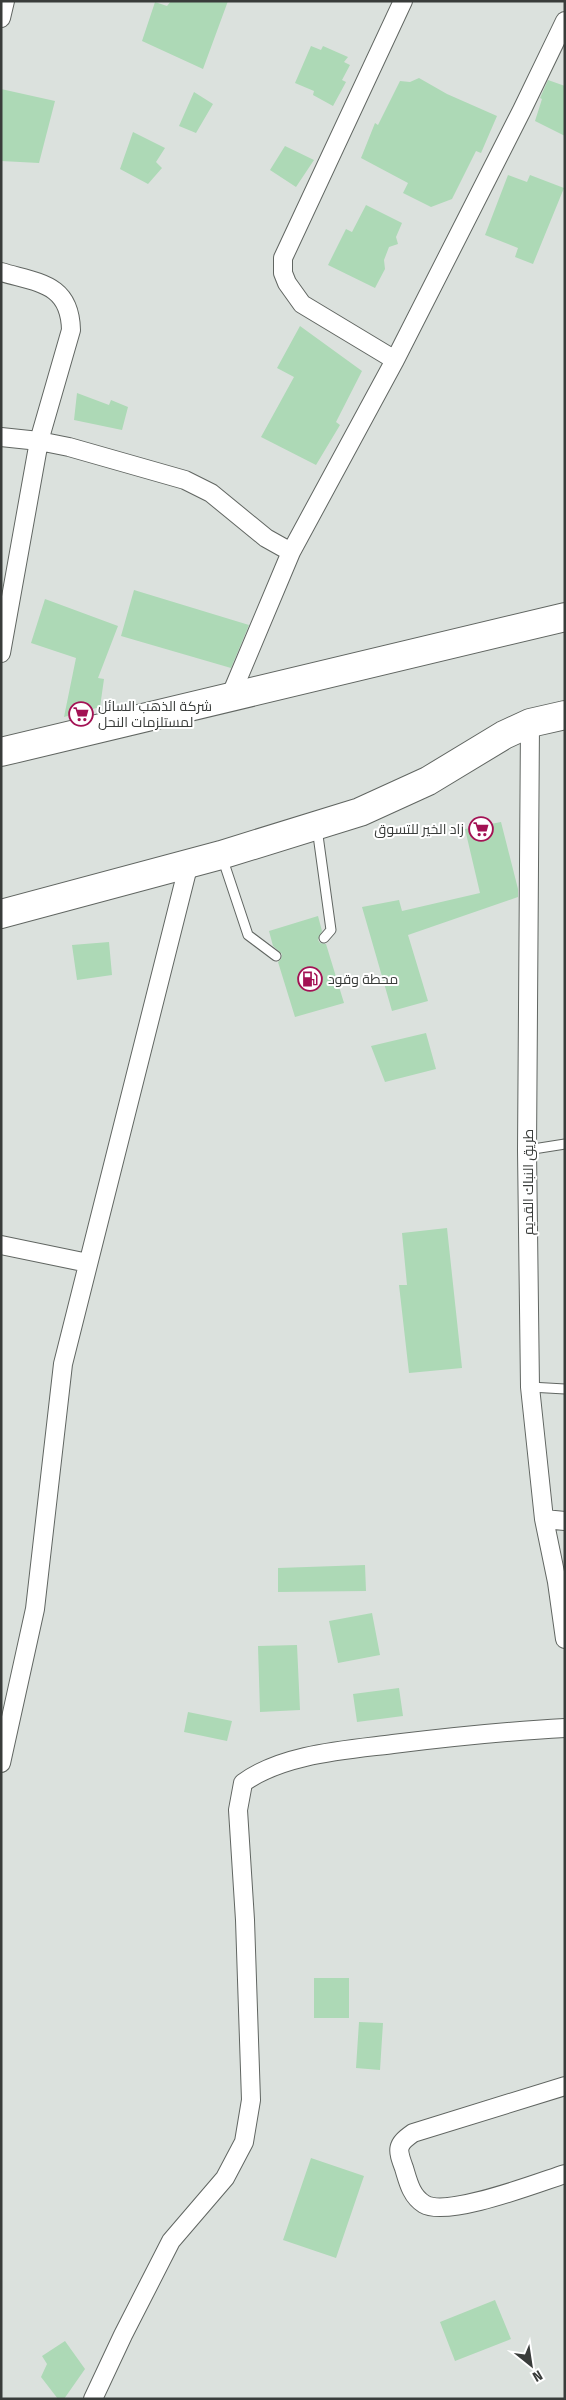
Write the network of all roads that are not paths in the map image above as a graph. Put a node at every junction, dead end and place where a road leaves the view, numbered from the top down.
1 (5, 1) edge
2 (403, 1) edge
3 (1, 18) edge
4 (565, 21) edge
5 (1, 272) edge
6 (395, 360) junction
7 (1, 437) edge
8 (38, 441) junction
9 (291, 552) junction
10 (565, 617) edge
11 (4, 628) edge
12 (1, 653) edge
13 (230, 697) junction
14 (565, 715) edge
15 (530, 723) junction
16 (1, 752) edge
17 (316, 826) junction
18 (221, 855) junction
19 (189, 863) junction
20 (1, 914) edge
21 (324, 938) dead end
22 (276, 956) dead end
23 (565, 1144) edge
24 (528, 1150) junction
25 (1, 1245) edge
26 (88, 1263) junction
27 (530, 1387) junction
28 (565, 1389) edge
29 (544, 1519) junction
30 (565, 1521) edge
31 (565, 1639) edge
32 (565, 1728) edge
33 (1, 1763) edge
34 (565, 2086) edge
35 (565, 2174) edge
36 (93, 2399) edge

1 - 3 street
2 - 6 street
4 - 6 street
5 - 8 street
6 - 9 street
7 - 8 street
8 - 9 street
8 - 11 street
9 - 13 street
10 - 13 highway
11 - 12 street
13 - 16 highway
14 - 15 highway
15 - 17 highway
15 - 24 street, طريق النباك القديم
17 - 18 highway
17 - 21 lane
18 - 19 highway
18 - 22 lane
19 - 20 highway
19 - 26 street
23 - 24 lane
24 - 27 street, طريق النباك القديم
25 - 26 street
26 - 33 street
27 - 28 lane
27 - 29 street, طريق النباك القديم
29 - 30 street
29 - 31 street, طريق النباك القديم
32 - 36 street
34 - 35 street

